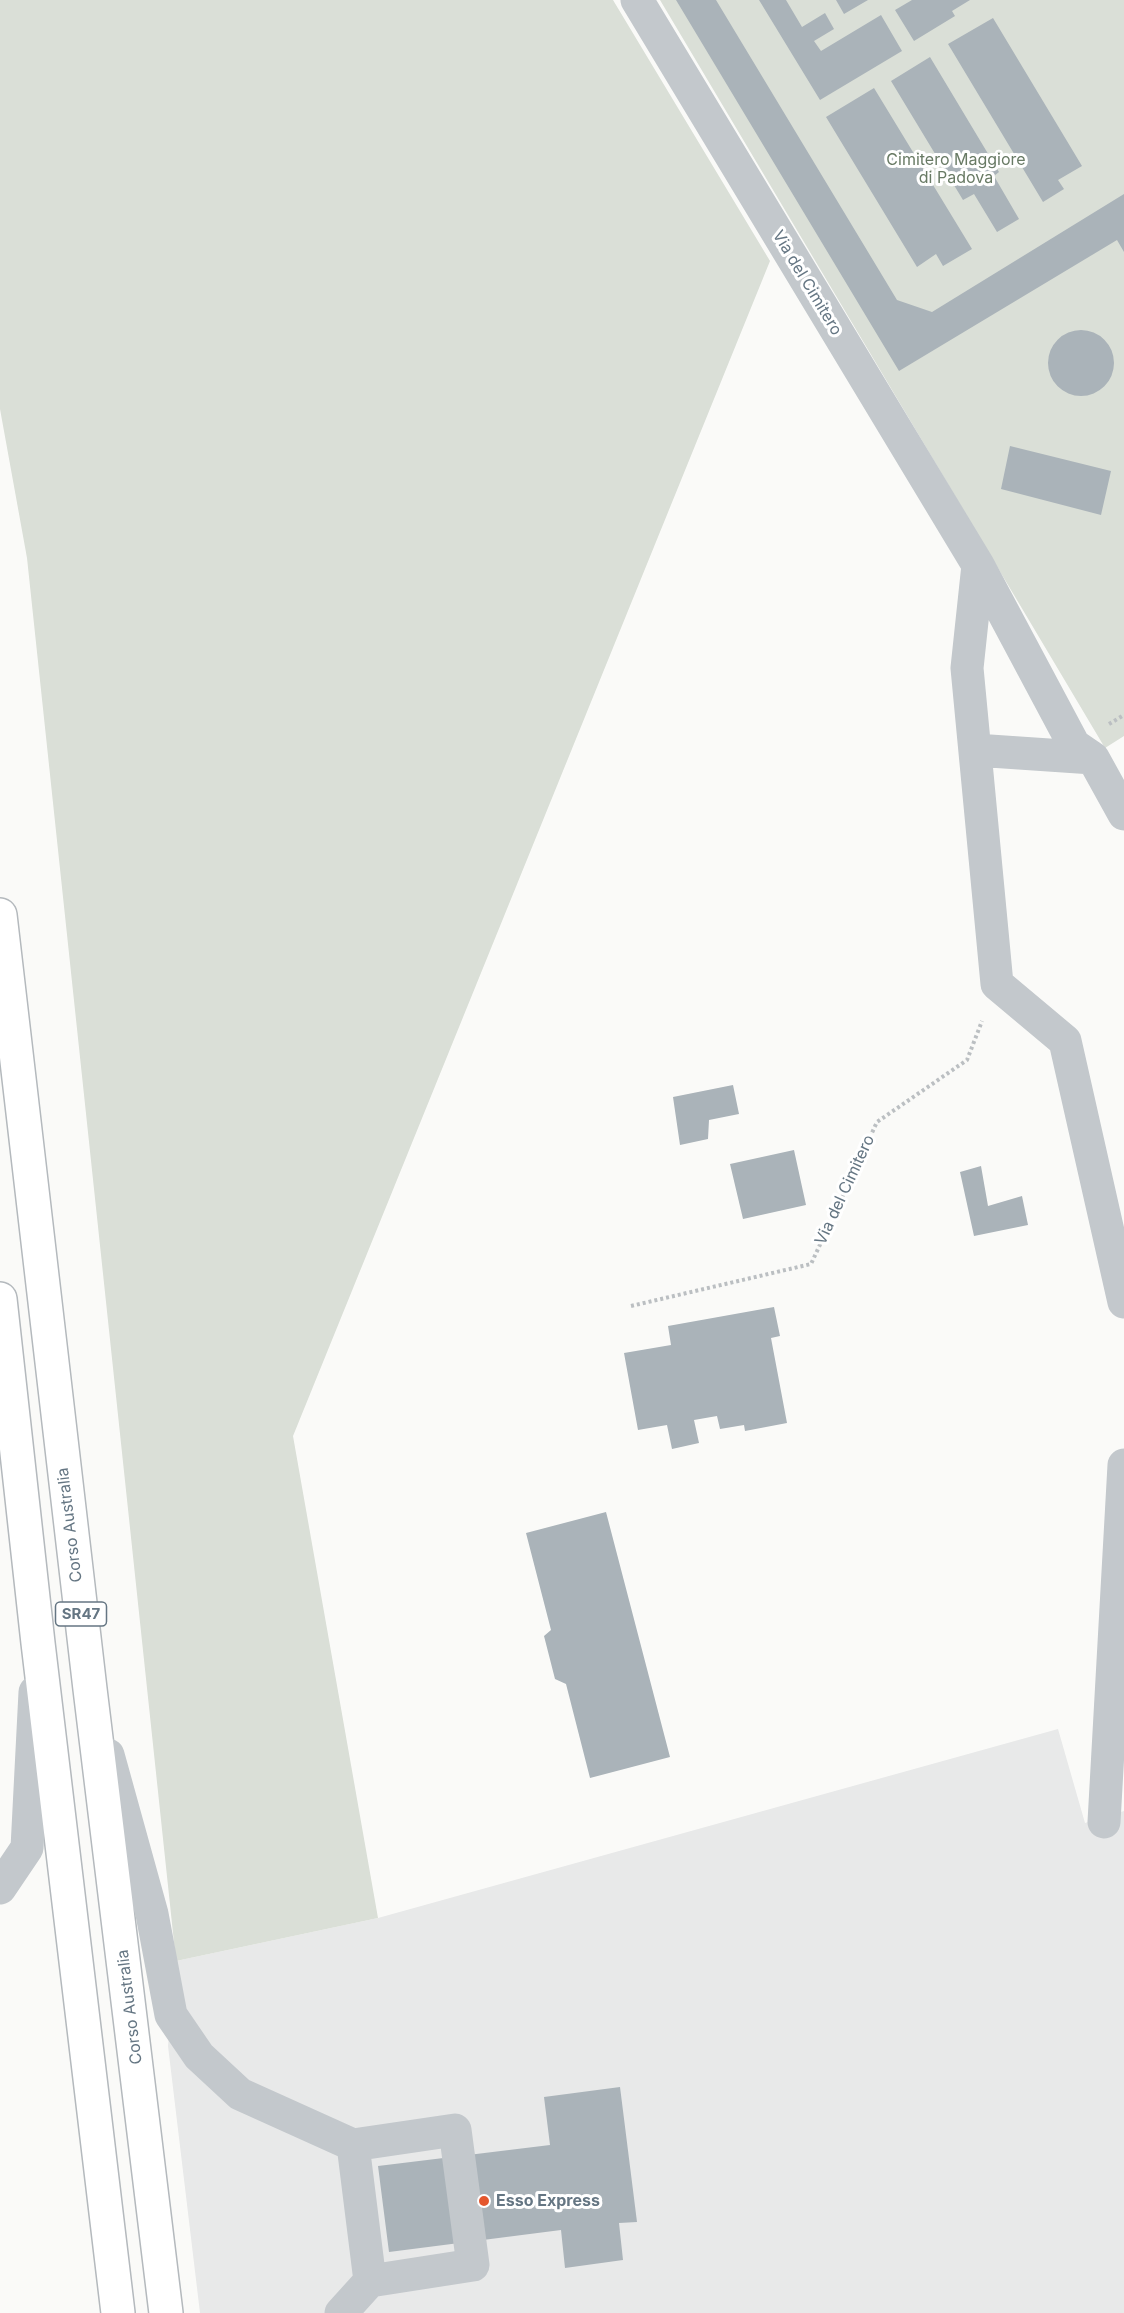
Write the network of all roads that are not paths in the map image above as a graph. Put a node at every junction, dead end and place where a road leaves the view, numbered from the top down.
1 (637, 0) edge
2 (978, 566) junction
3 (975, 750) junction
4 (1093, 758) junction
5 (1120, 809) edge
6 (0, 915) edge
7 (0, 1299) edge
8 (1124, 1302) edge
9 (1124, 1465) edge
10 (38, 1643) junction
11 (90, 1689) junction
12 (1104, 1822) dead end
13 (0, 1888) edge
14 (353, 2145) junction
15 (370, 2281) junction
16 (118, 2313) edge
17 (166, 2313) edge
18 (341, 2313) edge

1 - 2 street, Via del Cimitero
2 - 3 street
2 - 4 street, Via del Cimitero
3 - 4 street
3 - 8 street
4 - 5 street, Via del Cimitero
6 - 11 highway, Corso Australia / SR47
7 - 10 highway, SR47
9 - 12 street
10 - 13 street
10 - 16 highway, SR47
11 - 14 street
11 - 17 highway, Corso Australia / SR47
14 - 15 street
14 - 15 street
15 - 18 street

